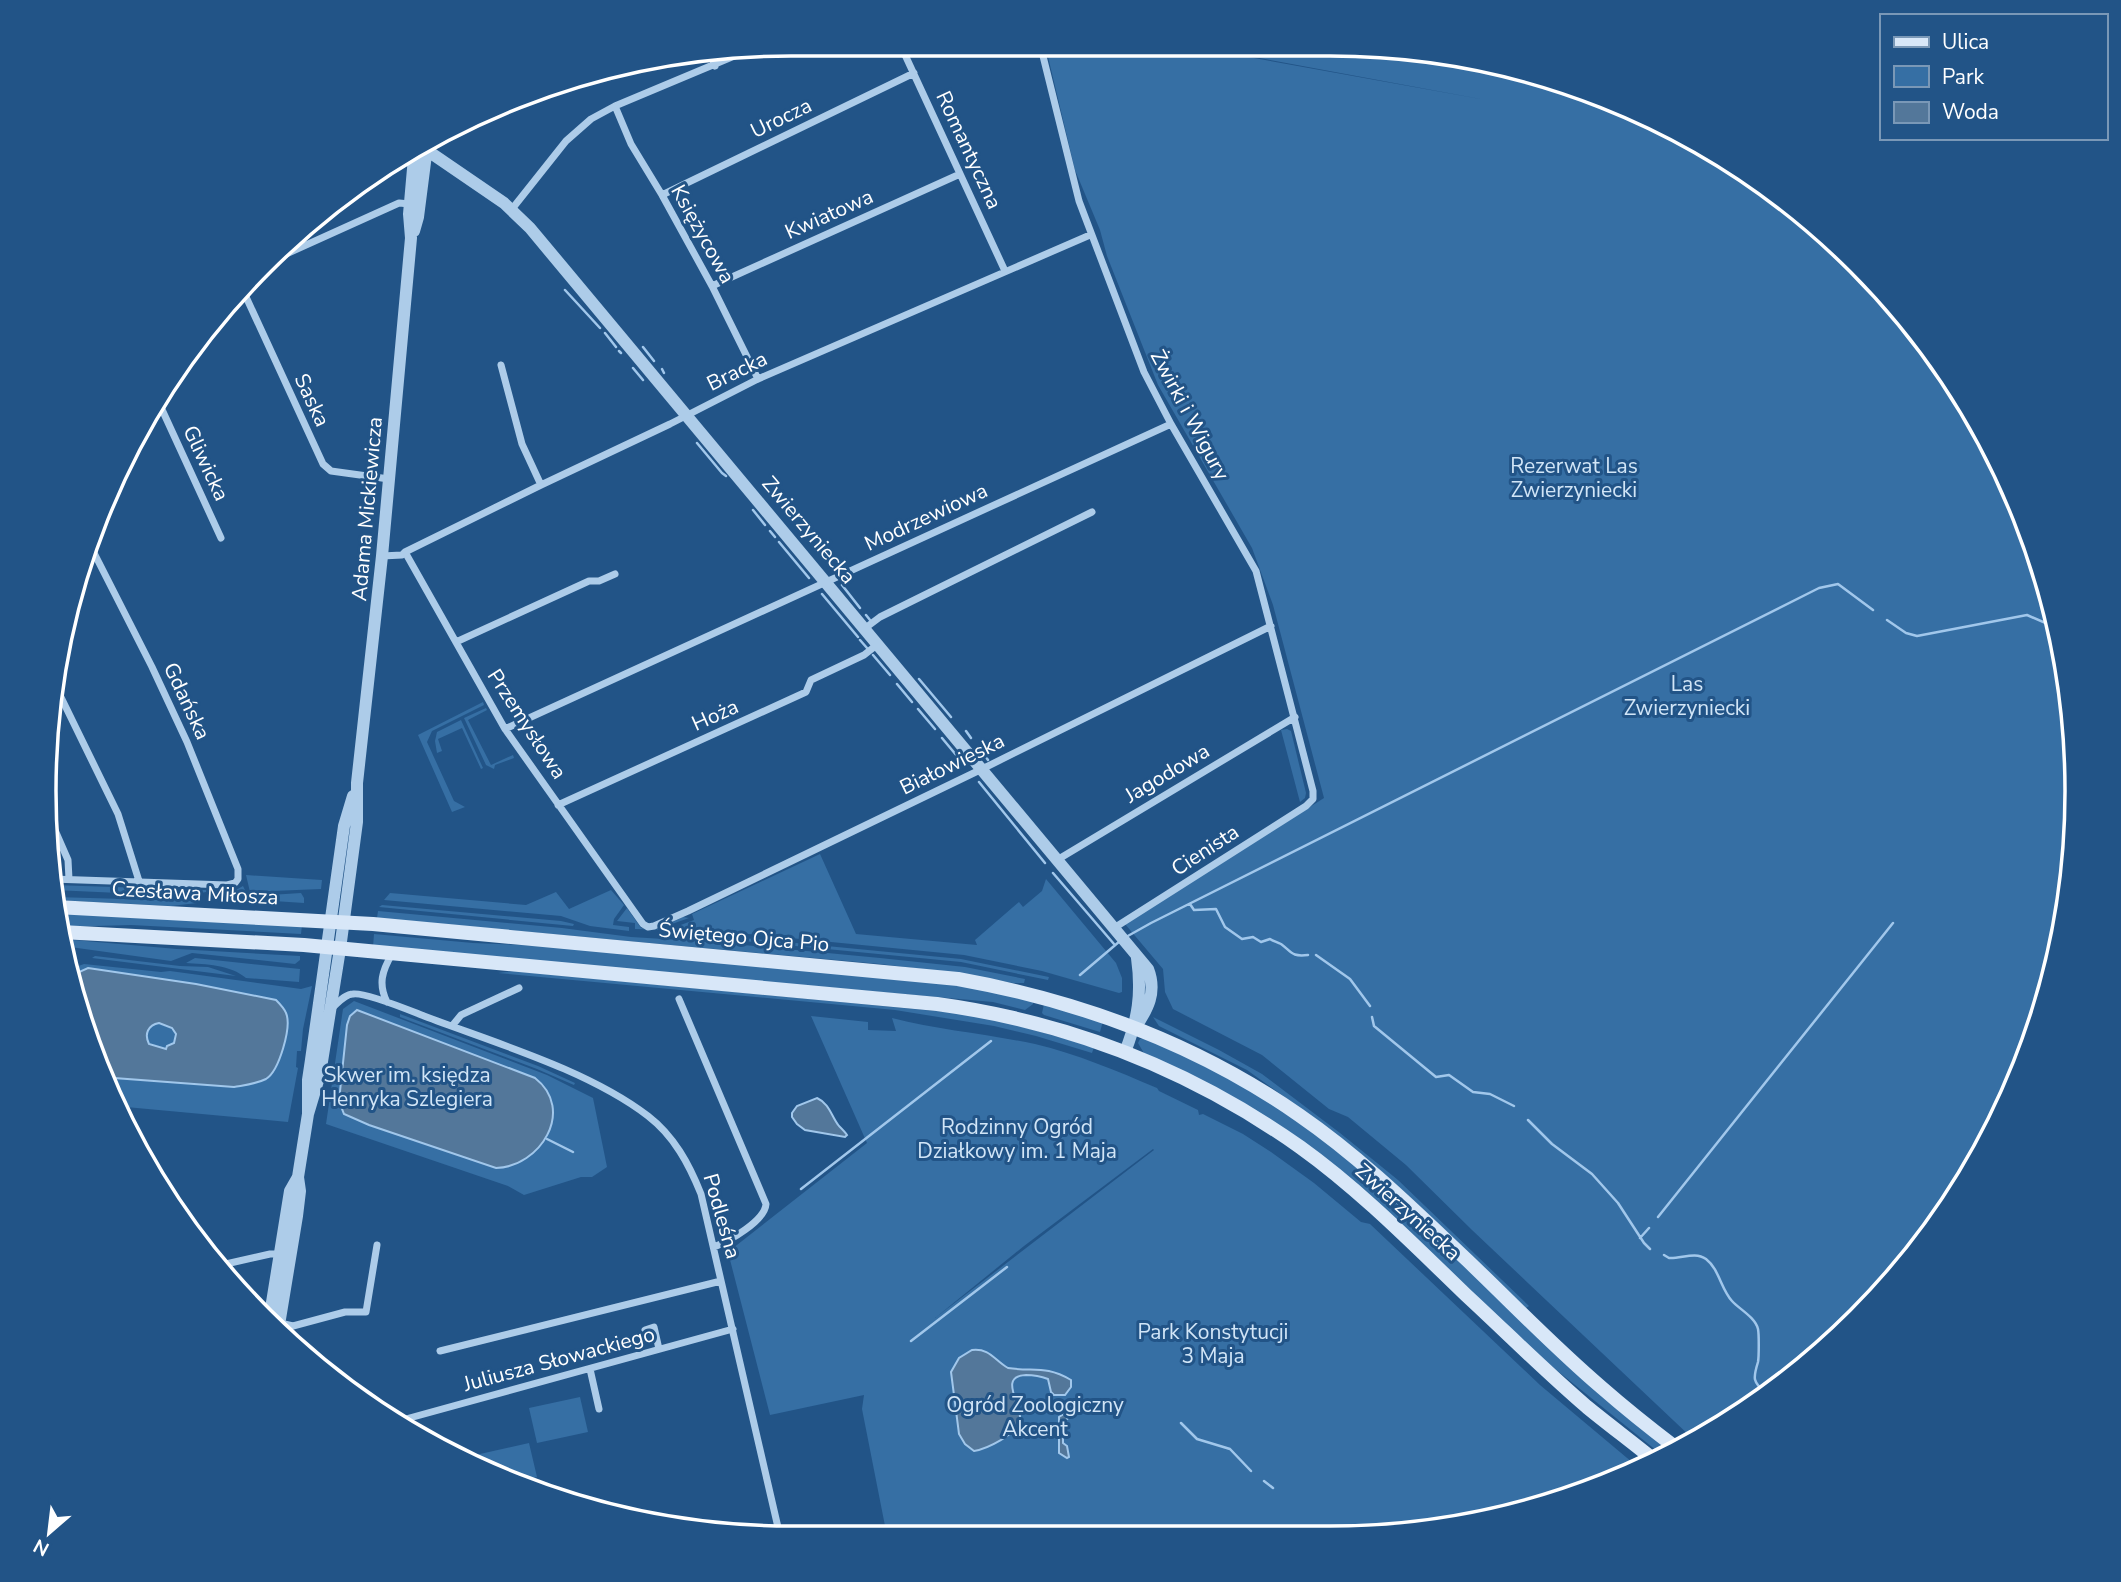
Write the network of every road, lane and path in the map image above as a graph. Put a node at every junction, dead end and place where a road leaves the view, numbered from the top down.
1 (906, 56) edge
2 (1043, 56) edge
3 (730, 59) edge
4 (713, 61) edge
5 (715, 66) junction
6 (914, 73) junction
7 (615, 106) junction
8 (430, 151) edge
9 (421, 155) edge
10 (420, 156) edge
11 (960, 174) junction
12 (662, 195) junction
13 (410, 204) junction
14 (512, 209) junction
15 (1090, 235) junction
16 (411, 238) junction
17 (292, 251) edge
18 (1005, 271) junction
19 (712, 286) junction
20 (246, 297) edge
21 (501, 365) dead end
22 (758, 379) junction
23 (162, 411) edge
24 (686, 415) junction
25 (1171, 424) junction
26 (389, 479) junction
27 (541, 485) junction
28 (1092, 512) dead end
29 (221, 538) dead end
30 (405, 552) junction
31 (95, 554) edge
32 (382, 556) junction
33 (615, 574) dead end
34 (825, 582) junction
35 (1271, 626) junction
36 (864, 629) junction
37 (456, 642) junction
38 (878, 644) junction
39 (62, 699) edge
40 (1295, 717) junction
41 (505, 729) junction
42 (982, 769) junction
43 (1313, 799) joint
44 (558, 805) junction
45 (58, 837) edge
46 (1057, 860) junction
47 (61, 880) edge
48 (69, 880) junction
49 (139, 881) junction
50 (65, 907) edge
51 (337, 921) junction
52 (645, 926) joint
53 (70, 933) edge
54 (1119, 934) junction
55 (334, 948) junction
56 (392, 953) junction
57 (519, 988) dead end
58 (1035, 995) junction
59 (679, 999) dead end
60 (387, 1002) junction
61 (330, 1009) junction
62 (1026, 1020) junction
63 (452, 1026) junction
64 (1135, 1028) junction
65 (1125, 1052) junction
66 (308, 1114) junction
67 (377, 1245) dead end
68 (714, 1247) junction
69 (285, 1255) junction
70 (228, 1263) edge
71 (721, 1282) junction
72 (366, 1312) junction
73 (376, 1314) dead end
74 (275, 1315) edge
75 (286, 1325) edge
76 (733, 1329) junction
77 (645, 1330) dead end
78 (659, 1349) junction
79 (440, 1351) dead end
80 (590, 1368) junction
81 (599, 1409) dead end
82 (408, 1418) edge
83 (1669, 1443) edge
84 (1646, 1454) edge
85 (777, 1525) edge

1 - 6 street, Romantyczna
2 - 15 street, Żwirki i Wigury
3 - 5 street
4 - 5 street
5 - 7 street
6 - 11 street, Romantyczna
6 - 12 street, Urocza
7 - 12 street, Księżycowa
7 - 14 street
8 - 14 street, Zwierzyniecka
9 - 16 street, Adama Mickiewicza
10 - 13 street, Adama Mickiewicza
11 - 18 street, Romantyczna
11 - 19 street, Kwiatowa
12 - 19 street, Księżycowa
13 - 16 street, Adama Mickiewicza
13 - 17 street
14 - 24 street, Zwierzyniecka
15 - 18 street, Bracka
15 - 25 street, Żwirki i Wigury
16 - 26 street, Adama Mickiewicza
18 - 22 street, Bracka
19 - 22 street, Księżycowa
20 - 26 street, Saska
21 - 27 street
22 - 24 street, Bracka
23 - 29 street, Gliwicka
24 - 27 street, Bracka
24 - 34 street, Zwierzyniecka
25 - 34 street, Modrzewiowa
25 - 35 street, Żwirki i Wigury
26 - 32 street, Adama Mickiewicza
27 - 30 street, Bracka
28 - 36 street
30 - 32 street
30 - 37 street, Przemysłowa
31 - 49 street, Gdańska
32 - 51 street, Adama Mickiewicza
33 - 37 street
34 - 36 street, Zwierzyniecka
34 - 41 street, Modrzewiowa
35 - 40 street, Żwirki i Wigury
35 - 42 street, Białowieska
36 - 38 street, Zwierzyniecka
37 - 41 street, Przemysłowa
38 - 42 street, Zwierzyniecka
38 - 44 street, Hoża
39 - 49 street
40 - 43 street, Żwirki i Wigury
40 - 46 street, Jagodowa
41 - 44 street, Przemysłowa
42 - 46 street, Zwierzyniecka
42 - 52 street, Białowieska
43 - 54 street, Cienista
44 - 52 street, Przemysłowa
45 - 48 street
46 - 54 street, Zwierzyniecka
47 - 48 street
48 - 49 street
50 - 51 main road, Czesława Miłosza
51 - 55 street, Adama Mickiewicza
51 - 58 main road, Świętego Ojca Pio
53 - 55 main road
54 - 64 street, Zwierzyniecka
55 - 56 main road
55 - 61 street, Adama Mickiewicza
55 - 66 street, Adama Mickiewicza
56 - 60 street
56 - 62 main road
57 - 63 street
58 - 62 main road
58 - 64 main road, Świętego Ojca Pio
59 - 68 street
60 - 61 street, Podleśna
60 - 63 street, Podleśna
61 - 66 street, Adama Mickiewicza
62 - 65 main road
63 - 68 street, Podleśna
64 - 65 street, Zwierzyniecka
64 - 83 main road, Zwierzyniecka
65 - 84 main road, Zwierzyniecka
66 - 69 street, Adama Mickiewicza
67 - 72 street
68 - 71 street, Podleśna
69 - 70 street
69 - 74 street, Adama Mickiewicza
71 - 76 street, Podleśna
71 - 79 street
72 - 73 street
72 - 75 street
76 - 78 street, Juliusza Słowackiego
76 - 85 street, Podleśna
77 - 78 street
78 - 80 street, Juliusza Słowackiego
80 - 81 street
80 - 82 street, Juliusza Słowackiego

